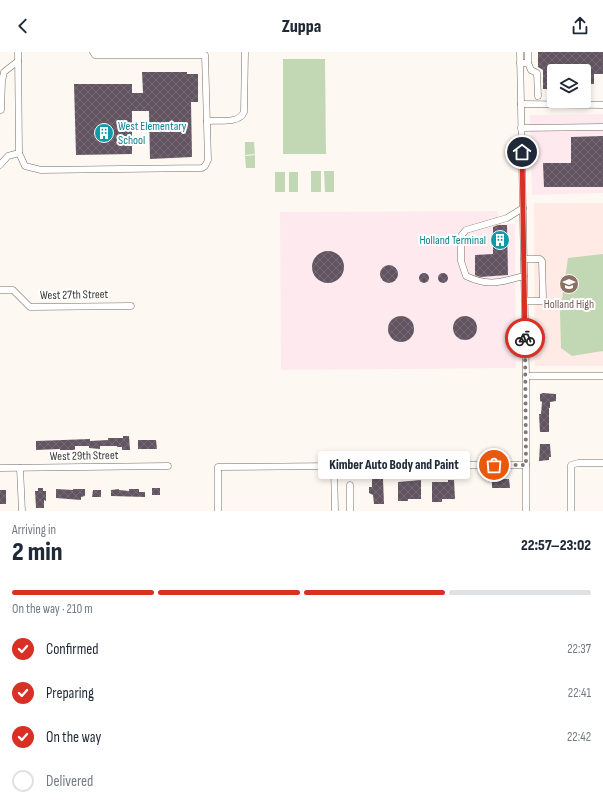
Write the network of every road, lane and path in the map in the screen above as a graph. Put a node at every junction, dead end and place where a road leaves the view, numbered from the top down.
1 (18, 52) edge
2 (93, 52) edge
3 (245, 52) edge
4 (520, 52) edge
5 (528, 52) edge
6 (171, 53) edge
7 (206, 53) edge
8 (18, 61) junction
9 (528, 62) junction
10 (520, 63) junction
11 (538, 96) dead end
12 (521, 104) junction
13 (603, 105) edge
14 (0, 110) edge
15 (206, 120) junction
16 (603, 127) edge
17 (521, 128) junction
18 (19, 153) junction
19 (0, 156) edge
20 (8, 156) junction
21 (0, 165) edge
22 (523, 208) junction
23 (524, 259) junction
24 (524, 276) junction
25 (0, 290) edge
26 (525, 301) junction
27 (131, 306) dead end
28 (526, 376) junction
29 (603, 376) edge
30 (603, 463) edge
31 (416, 465) dead end
32 (526, 465) junction
33 (168, 466) dead end
34 (0, 468) edge
35 (20, 468) junction
36 (350, 485) dead end
37 (22, 511) edge
38 (218, 511) edge
39 (335, 511) edge
40 (350, 511) edge
41 (526, 511) edge
42 (571, 511) edge

1 - 8 street
2 - 6 street
3 - 15 street
4 - 10 street
5 - 9 street
6 - 7 street
7 - 15 street
8 - 14 street
8 - 18 street
9 - 10 street
9 - 11 street
10 - 12 street
12 - 13 street
12 - 17 street
15 - 18 street
16 - 17 street
17 - 22 street
18 - 20 street
19 - 20 street
20 - 21 street
22 - 23 street
22 - 24 street
23 - 24 street
23 - 26 street
24 - 26 street
25 - 27 street, West 27th Street
26 - 28 street
28 - 29 street
28 - 32 street
30 - 42 street
31 - 32 street
32 - 41 street
33 - 35 street, West 29th Street
34 - 35 street, West 29th Street
35 - 37 street
36 - 40 street
38 - 39 street

